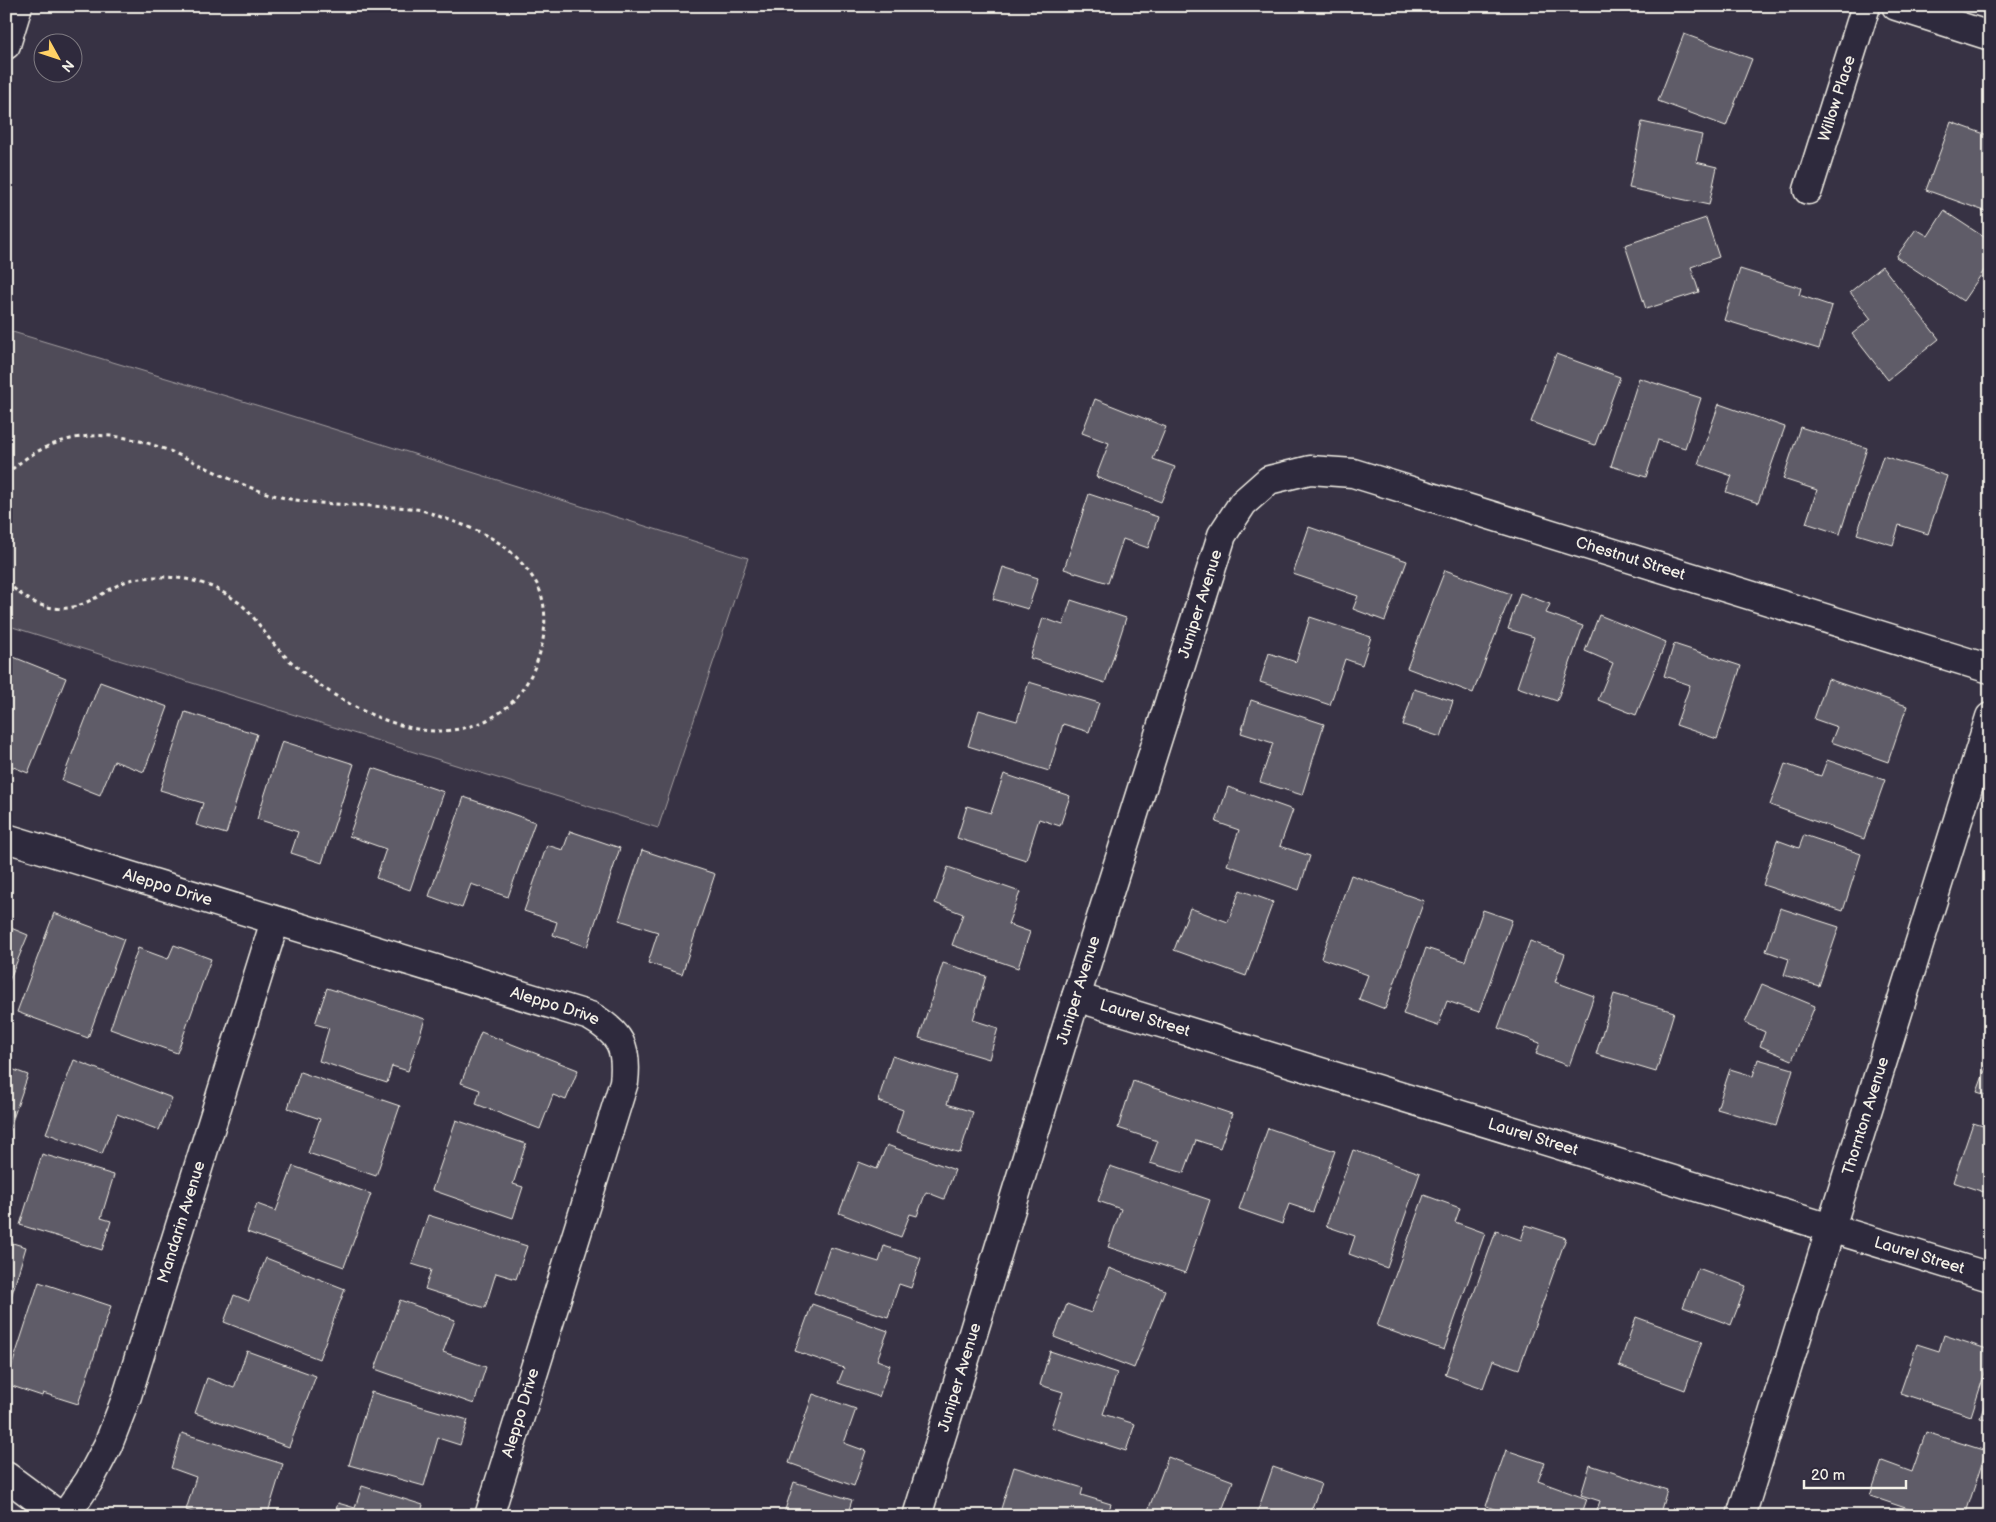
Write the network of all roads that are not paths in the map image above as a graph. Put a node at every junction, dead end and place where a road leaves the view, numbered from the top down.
1 (18, 6) edge
2 (1866, 6) edge
3 (1896, 6) edge
4 (1990, 36) edge
5 (6, 45) edge
6 (1808, 190) dead end
7 (1268, 480) joint
8 (1990, 669) edge
9 (1990, 717) edge
10 (6, 838) edge
11 (275, 920) junction
12 (1076, 997) junction
13 (1830, 1229) junction
14 (1990, 1277) edge
15 (6, 1476) edge
16 (60, 1516) edge
17 (66, 1516) edge
18 (489, 1516) edge
19 (917, 1516) edge
20 (1742, 1516) edge

1 - 5 street
2 - 6 street, Willow Place
3 - 4 street
7 - 8 street, Chestnut Street
7 - 12 street, Juniper Avenue
9 - 13 street, Thornton Avenue
10 - 11 street, Aleppo Drive
11 - 17 street, Mandarin Avenue
11 - 18 street, Aleppo Drive
12 - 13 street, Laurel Street
12 - 19 street, Juniper Avenue
13 - 14 street, Laurel Street
13 - 20 street, Thornton Avenue
15 - 16 street

